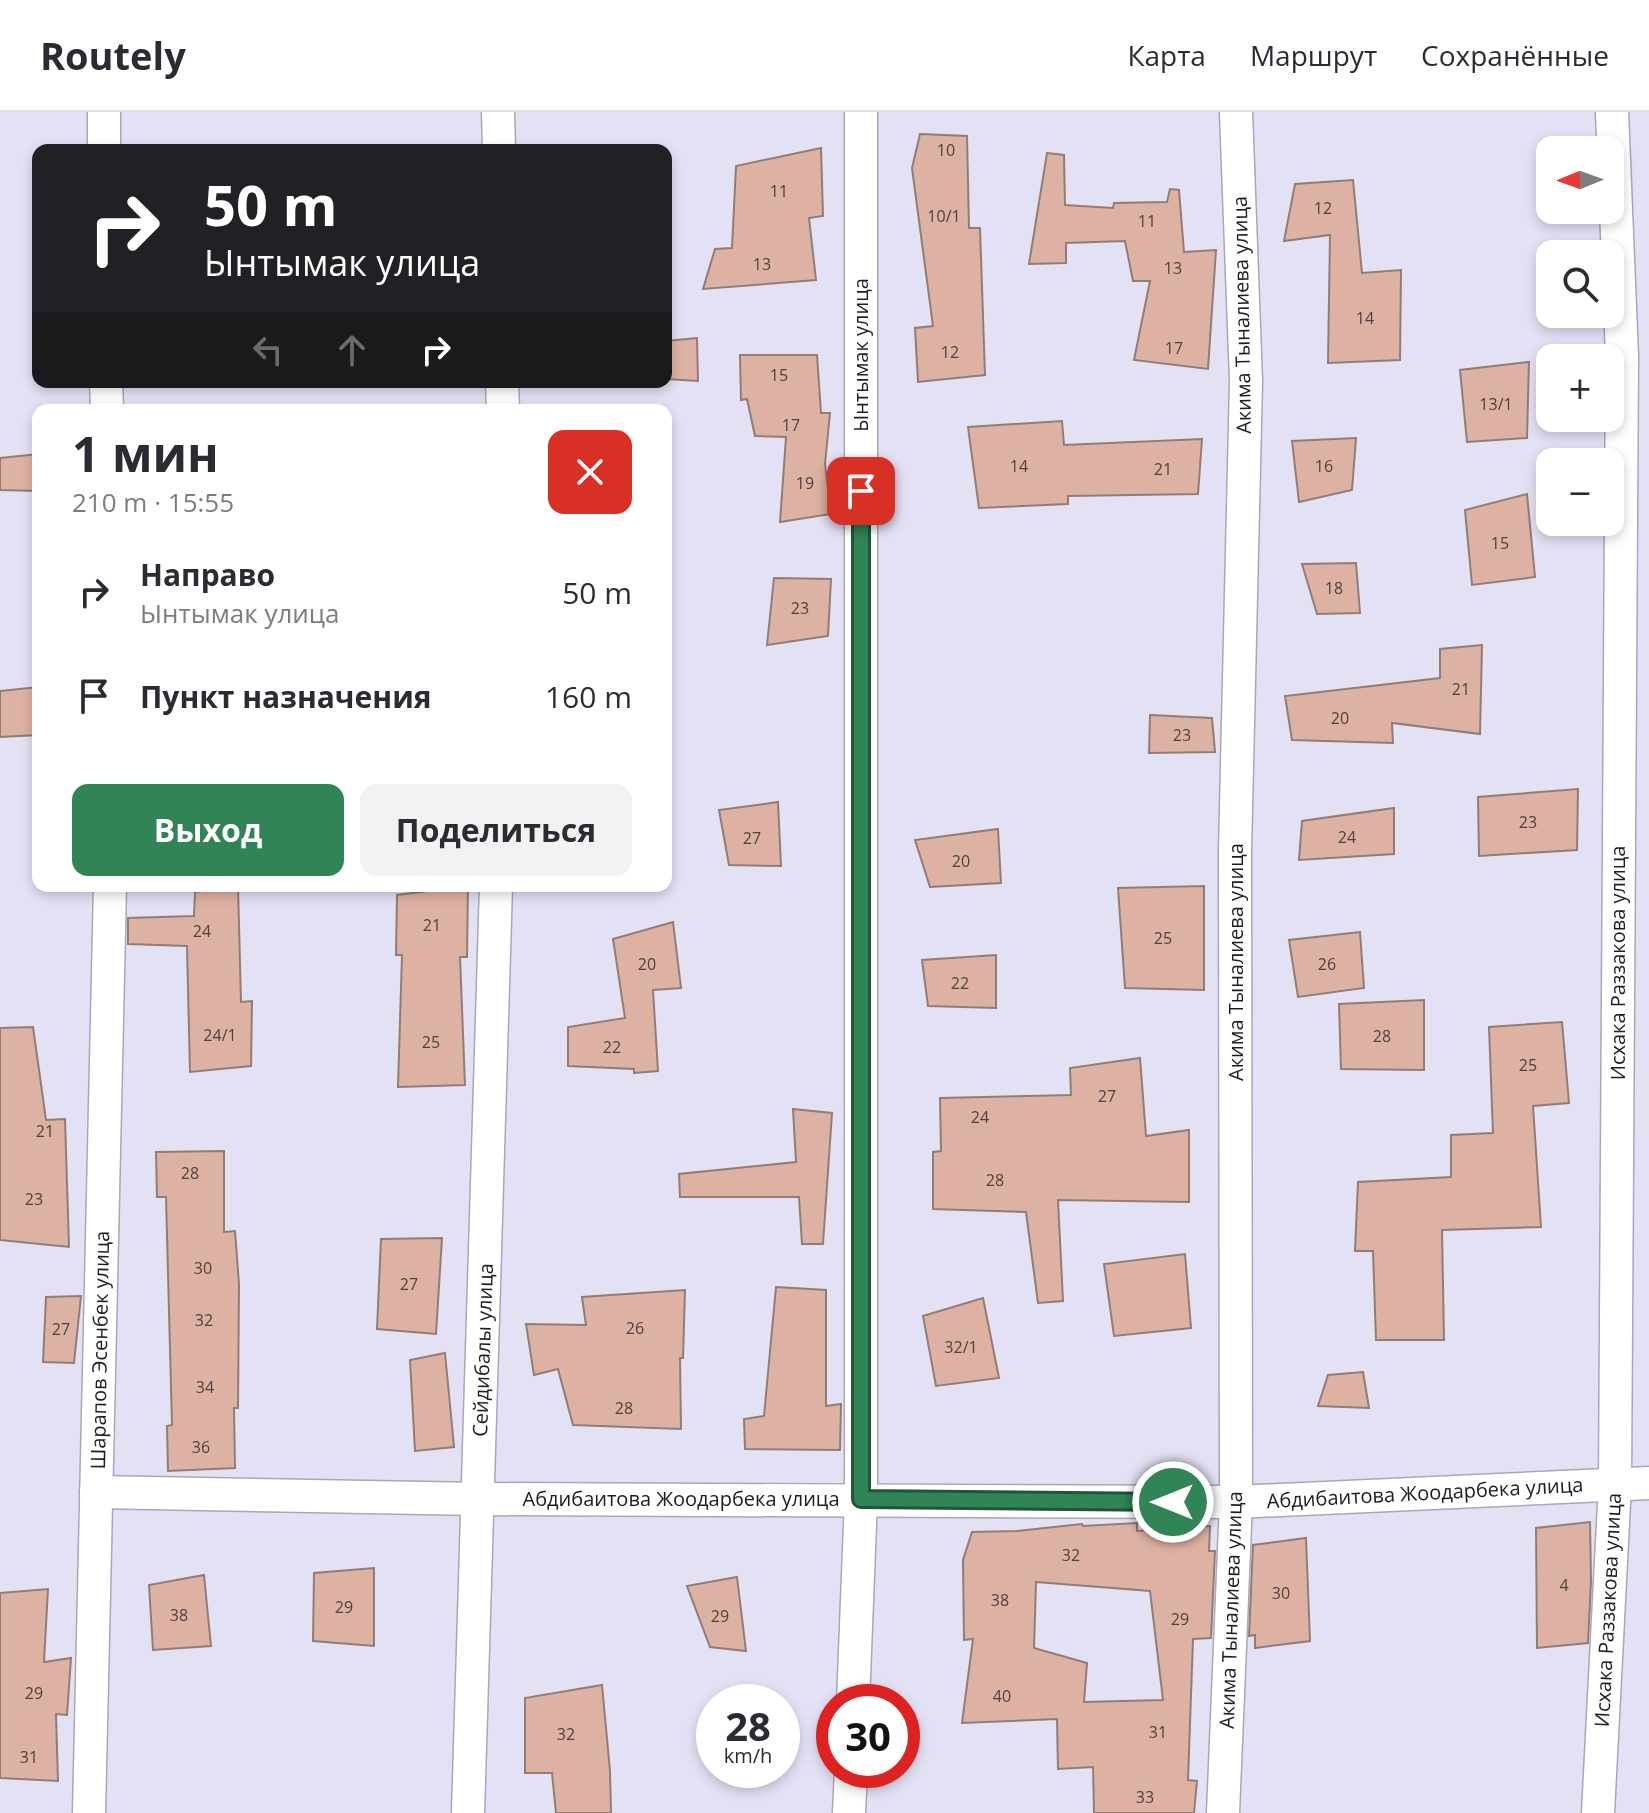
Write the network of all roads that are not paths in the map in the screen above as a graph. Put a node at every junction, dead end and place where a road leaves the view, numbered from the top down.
1 (104, 112) edge
2 (498, 112) edge
3 (861, 112) edge
4 (1236, 112) edge
5 (1612, 112) edge
6 (104, 144) edge
7 (499, 144) edge
8 (110, 892) edge
9 (496, 892) edge
10 (1649, 1483) edge
11 (1615, 1484) junction
12 (96, 1492) junction
13 (478, 1499) junction
14 (861, 1499) junction
15 (1236, 1502) junction
16 (854, 1684) edge
17 (850, 1788) edge
18 (89, 1813) edge
19 (468, 1813) edge
20 (849, 1813) edge
21 (1223, 1813) edge
22 (1598, 1813) edge

1 - 6 street
2 - 7 street
3 - 14 street, Ынтымак улица
4 - 15 street, Акима Тыналиева улица
5 - 11 street, Исхака Раззакова улица
8 - 12 street, Шарапов Эсенбек улица
9 - 13 street, Сейдибалы улица
10 - 11 street, Абдибаитова Жоодарбека улица
11 - 15 street, Абдибаитова Жоодарбека улица
11 - 22 street, Исхака Раззакова улица
12 - 13 street, Абдибаитова Жоодарбека улица
12 - 18 street, Шарапов Эсенбек улица
13 - 14 street, Абдибаитова Жоодарбека улица
13 - 19 street, Сейдибалы улица
14 - 15 street, Абдибаитова Жоодарбека улица
14 - 16 street, Ынтымак улица
15 - 21 street, Акима Тыналиева улица
17 - 20 street

